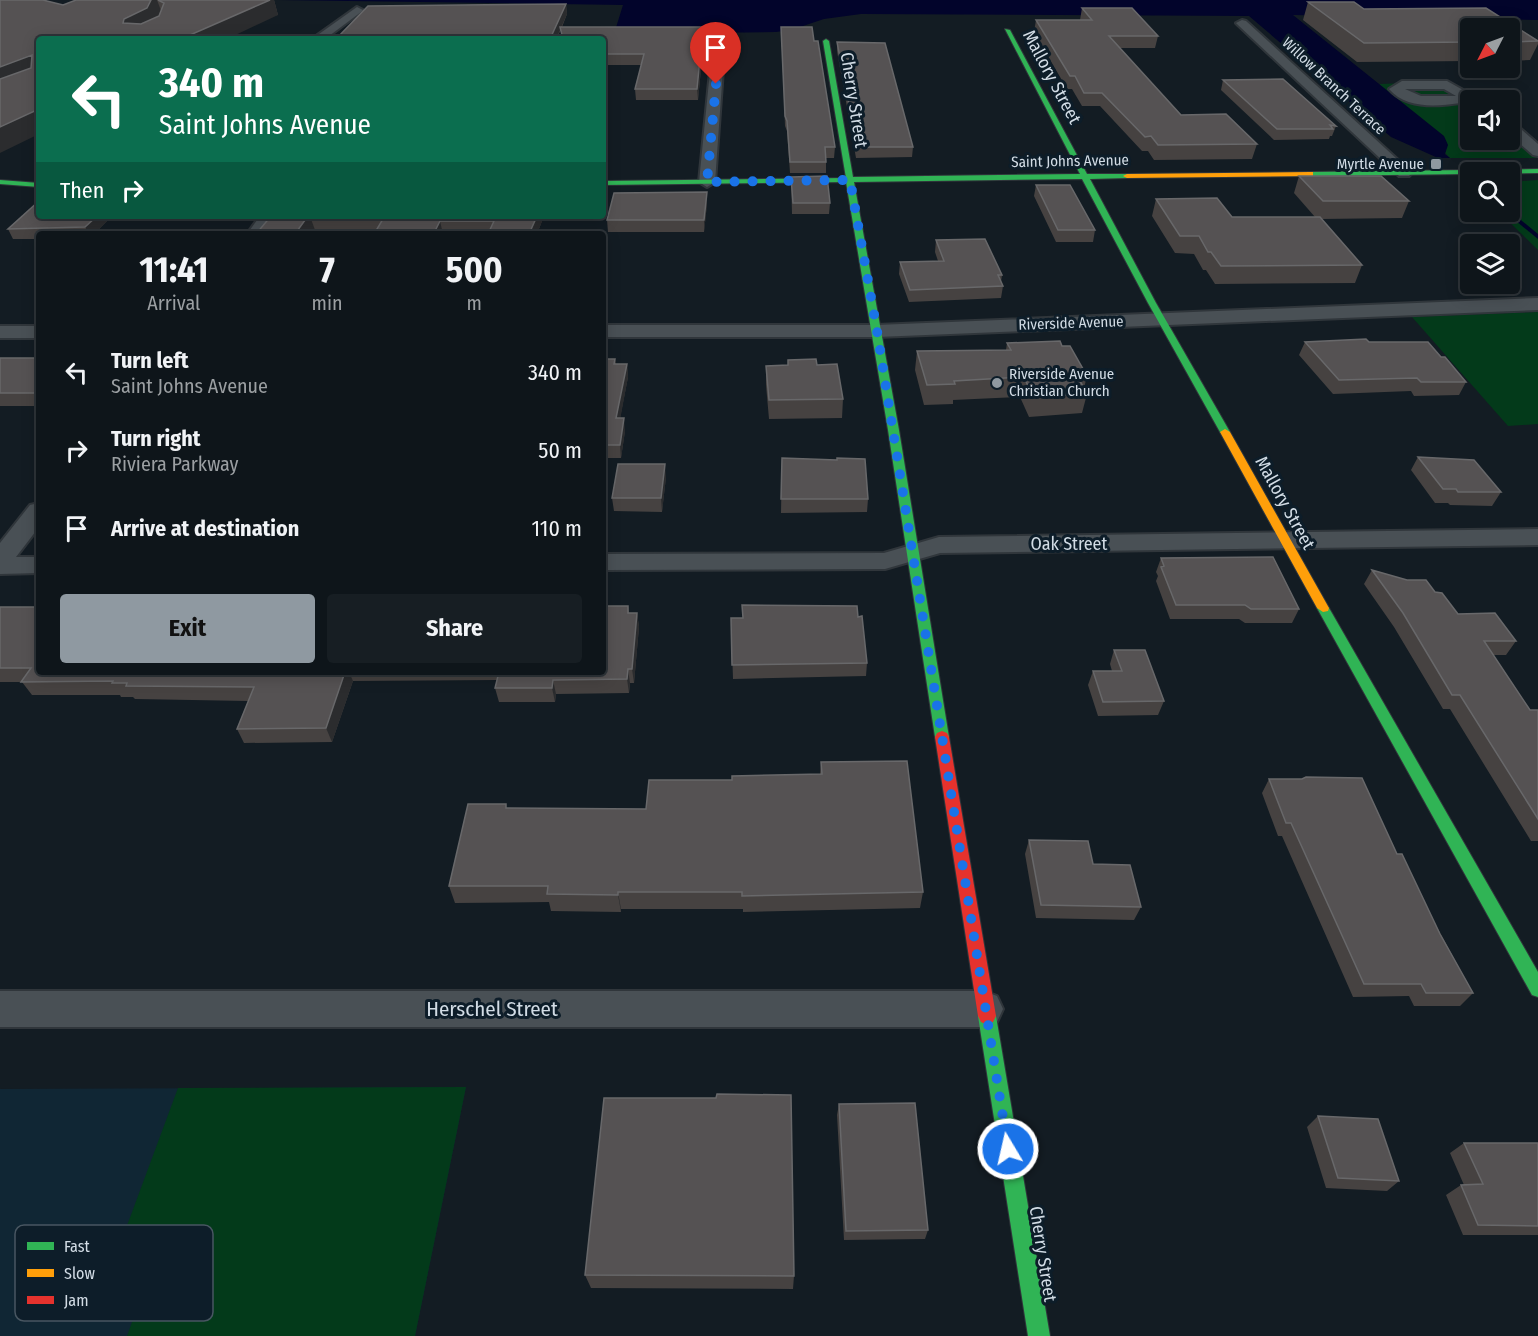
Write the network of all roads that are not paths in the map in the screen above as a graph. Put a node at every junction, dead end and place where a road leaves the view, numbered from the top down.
1 (357, 10) dead end
2 (1242, 23) dead end
3 (1007, 30) dead end
4 (322, 36) edge
5 (719, 41) dead end
6 (826, 41) dead end
7 (1520, 136) edge
8 (1538, 152) edge
9 (1538, 171) edge
10 (1404, 173) junction
11 (1084, 177) junction
12 (850, 180) junction
13 (0, 182) edge
14 (707, 182) junction
15 (606, 183) edge
16 (36, 185) edge
17 (267, 219) edge
18 (257, 231) edge
19 (1538, 304) edge
20 (1162, 320) junction
21 (606, 331) edge
22 (877, 331) junction
23 (0, 332) edge
24 (36, 332) edge
25 (36, 514) edge
26 (1538, 537) edge
27 (1287, 542) junction
28 (911, 553) junction
29 (0, 560) edge
30 (606, 562) edge
31 (36, 565) edge
32 (0, 566) edge
33 (1538, 989) edge
34 (0, 1009) edge
35 (984, 1009) junction
36 (1039, 1336) edge

1 - 4 street
2 - 10 street, Willow Branch Terrace
3 - 11 street, Mallory Street
5 - 14 street
6 - 12 street, Cherry Street
7 - 8 street
9 - 10 street, Saint Johns Avenue
10 - 11 street, Saint Johns Avenue
11 - 12 street, Saint Johns Avenue
11 - 20 street, Mallory Street
12 - 14 street, Saint Johns Avenue
12 - 22 street, Cherry Street
13 - 16 street
14 - 15 street, Saint Johns Avenue
17 - 18 street
19 - 20 street, Riverside Avenue
20 - 22 street, Riverside Avenue
20 - 27 street, Mallory Street
21 - 22 street, Riverside Avenue
22 - 28 street, Cherry Street
23 - 24 street
25 - 29 street
26 - 27 street, Oak Street
27 - 28 street, Oak Street
27 - 33 street, Mallory Street
28 - 30 street, Oak Street
28 - 35 street, Cherry Street
31 - 32 street
34 - 35 street, Herschel Street
35 - 36 street, Cherry Street

